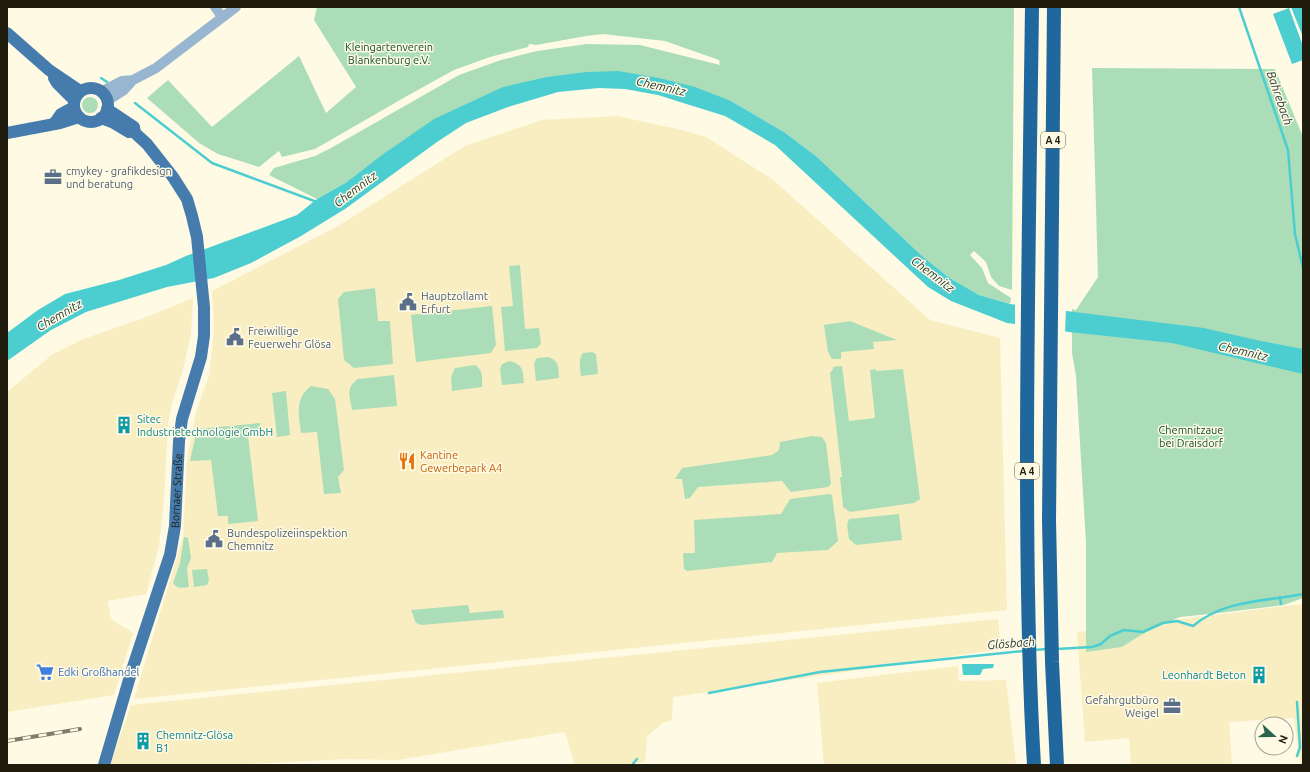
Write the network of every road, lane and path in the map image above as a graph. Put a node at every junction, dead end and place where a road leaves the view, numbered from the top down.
1 (215, 7) edge
2 (236, 7) edge
3 (1032, 7) edge
4 (1054, 7) edge
5 (222, 17) junction
6 (7, 33) edge
7 (77, 104) junction
8 (104, 105) junction
9 (7, 133) edge
10 (104, 765) edge
11 (1034, 765) edge
12 (1057, 765) edge

1 - 5 street
2 - 5 street
3 - 11 highway, A 4
4 - 12 highway, A 4
5 - 8 street
6 - 7 main road
7 - 8 main road
7 - 8 main road
7 - 9 main road
8 - 10 main road, Bornaer Straße

